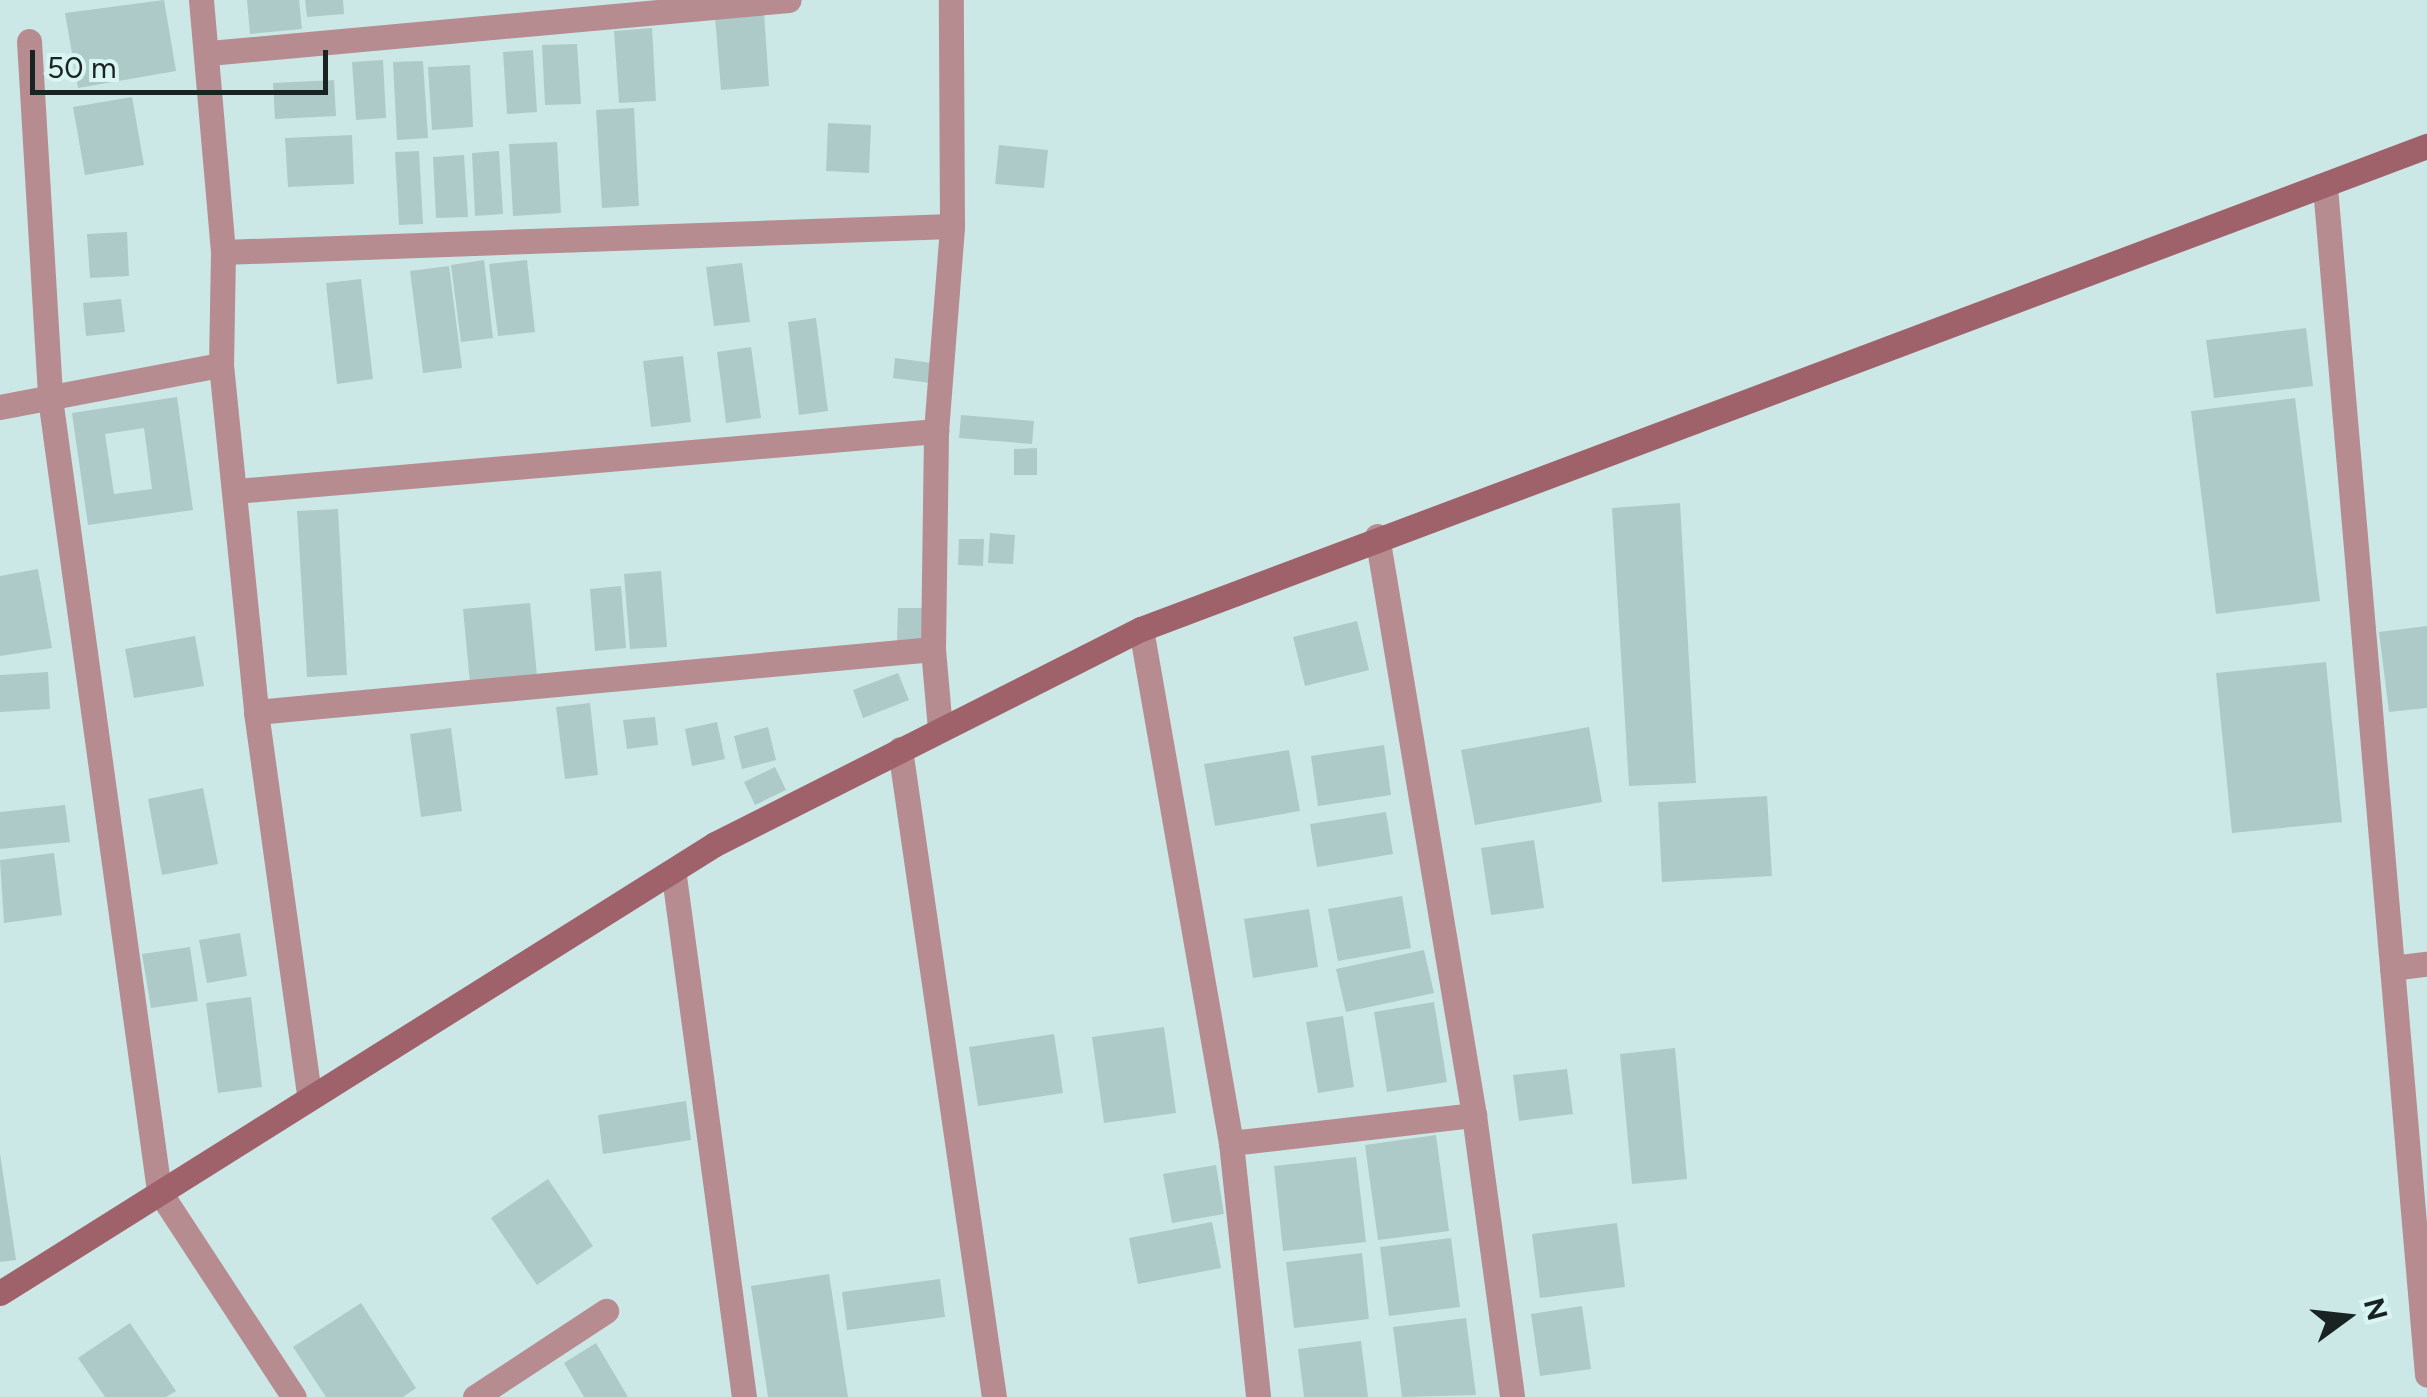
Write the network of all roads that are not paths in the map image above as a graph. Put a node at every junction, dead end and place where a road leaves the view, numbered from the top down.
1 (201, 0) edge
2 (789, 0) edge
3 (951, 0) edge
4 (29, 42) dead end
5 (209, 52) junction
6 (2427, 146) edge
7 (2325, 187) junction
8 (952, 226) junction
9 (223, 252) junction
10 (221, 364) junction
11 (50, 398) junction
12 (0, 407) edge
13 (936, 431) junction
14 (236, 490) junction
15 (1377, 536) junction
16 (1141, 629) junction
17 (933, 650) junction
18 (256, 712) junction
19 (940, 730) junction
20 (900, 749) junction
21 (674, 876) junction
22 (2427, 964) edge
23 (2392, 968) junction
24 (309, 1096) junction
25 (1474, 1115) junction
26 (1231, 1144) junction
27 (159, 1191) junction
28 (0, 1293) edge
29 (606, 1311) dead end
30 (2427, 1375) edge
31 (294, 1397) edge
32 (476, 1397) edge
33 (744, 1397) edge
34 (994, 1397) edge
35 (1258, 1397) edge
36 (1512, 1397) edge

1 - 5 street
2 - 5 street
3 - 8 street
4 - 11 street
5 - 9 street
6 - 7 main road
7 - 15 main road
7 - 23 street
8 - 9 street
8 - 13 street
9 - 10 street
10 - 11 street
10 - 14 street
11 - 12 street
11 - 27 street
13 - 14 street
13 - 17 street
14 - 18 street
15 - 16 main road
15 - 25 street
16 - 19 main road
16 - 26 street
17 - 18 street
17 - 19 street
18 - 24 street
19 - 20 main road
20 - 21 main road
20 - 34 street
21 - 24 main road
21 - 33 street
22 - 23 street
23 - 30 street
24 - 27 main road
25 - 26 street
25 - 36 street
26 - 35 street
27 - 28 main road
27 - 31 street
29 - 32 street

